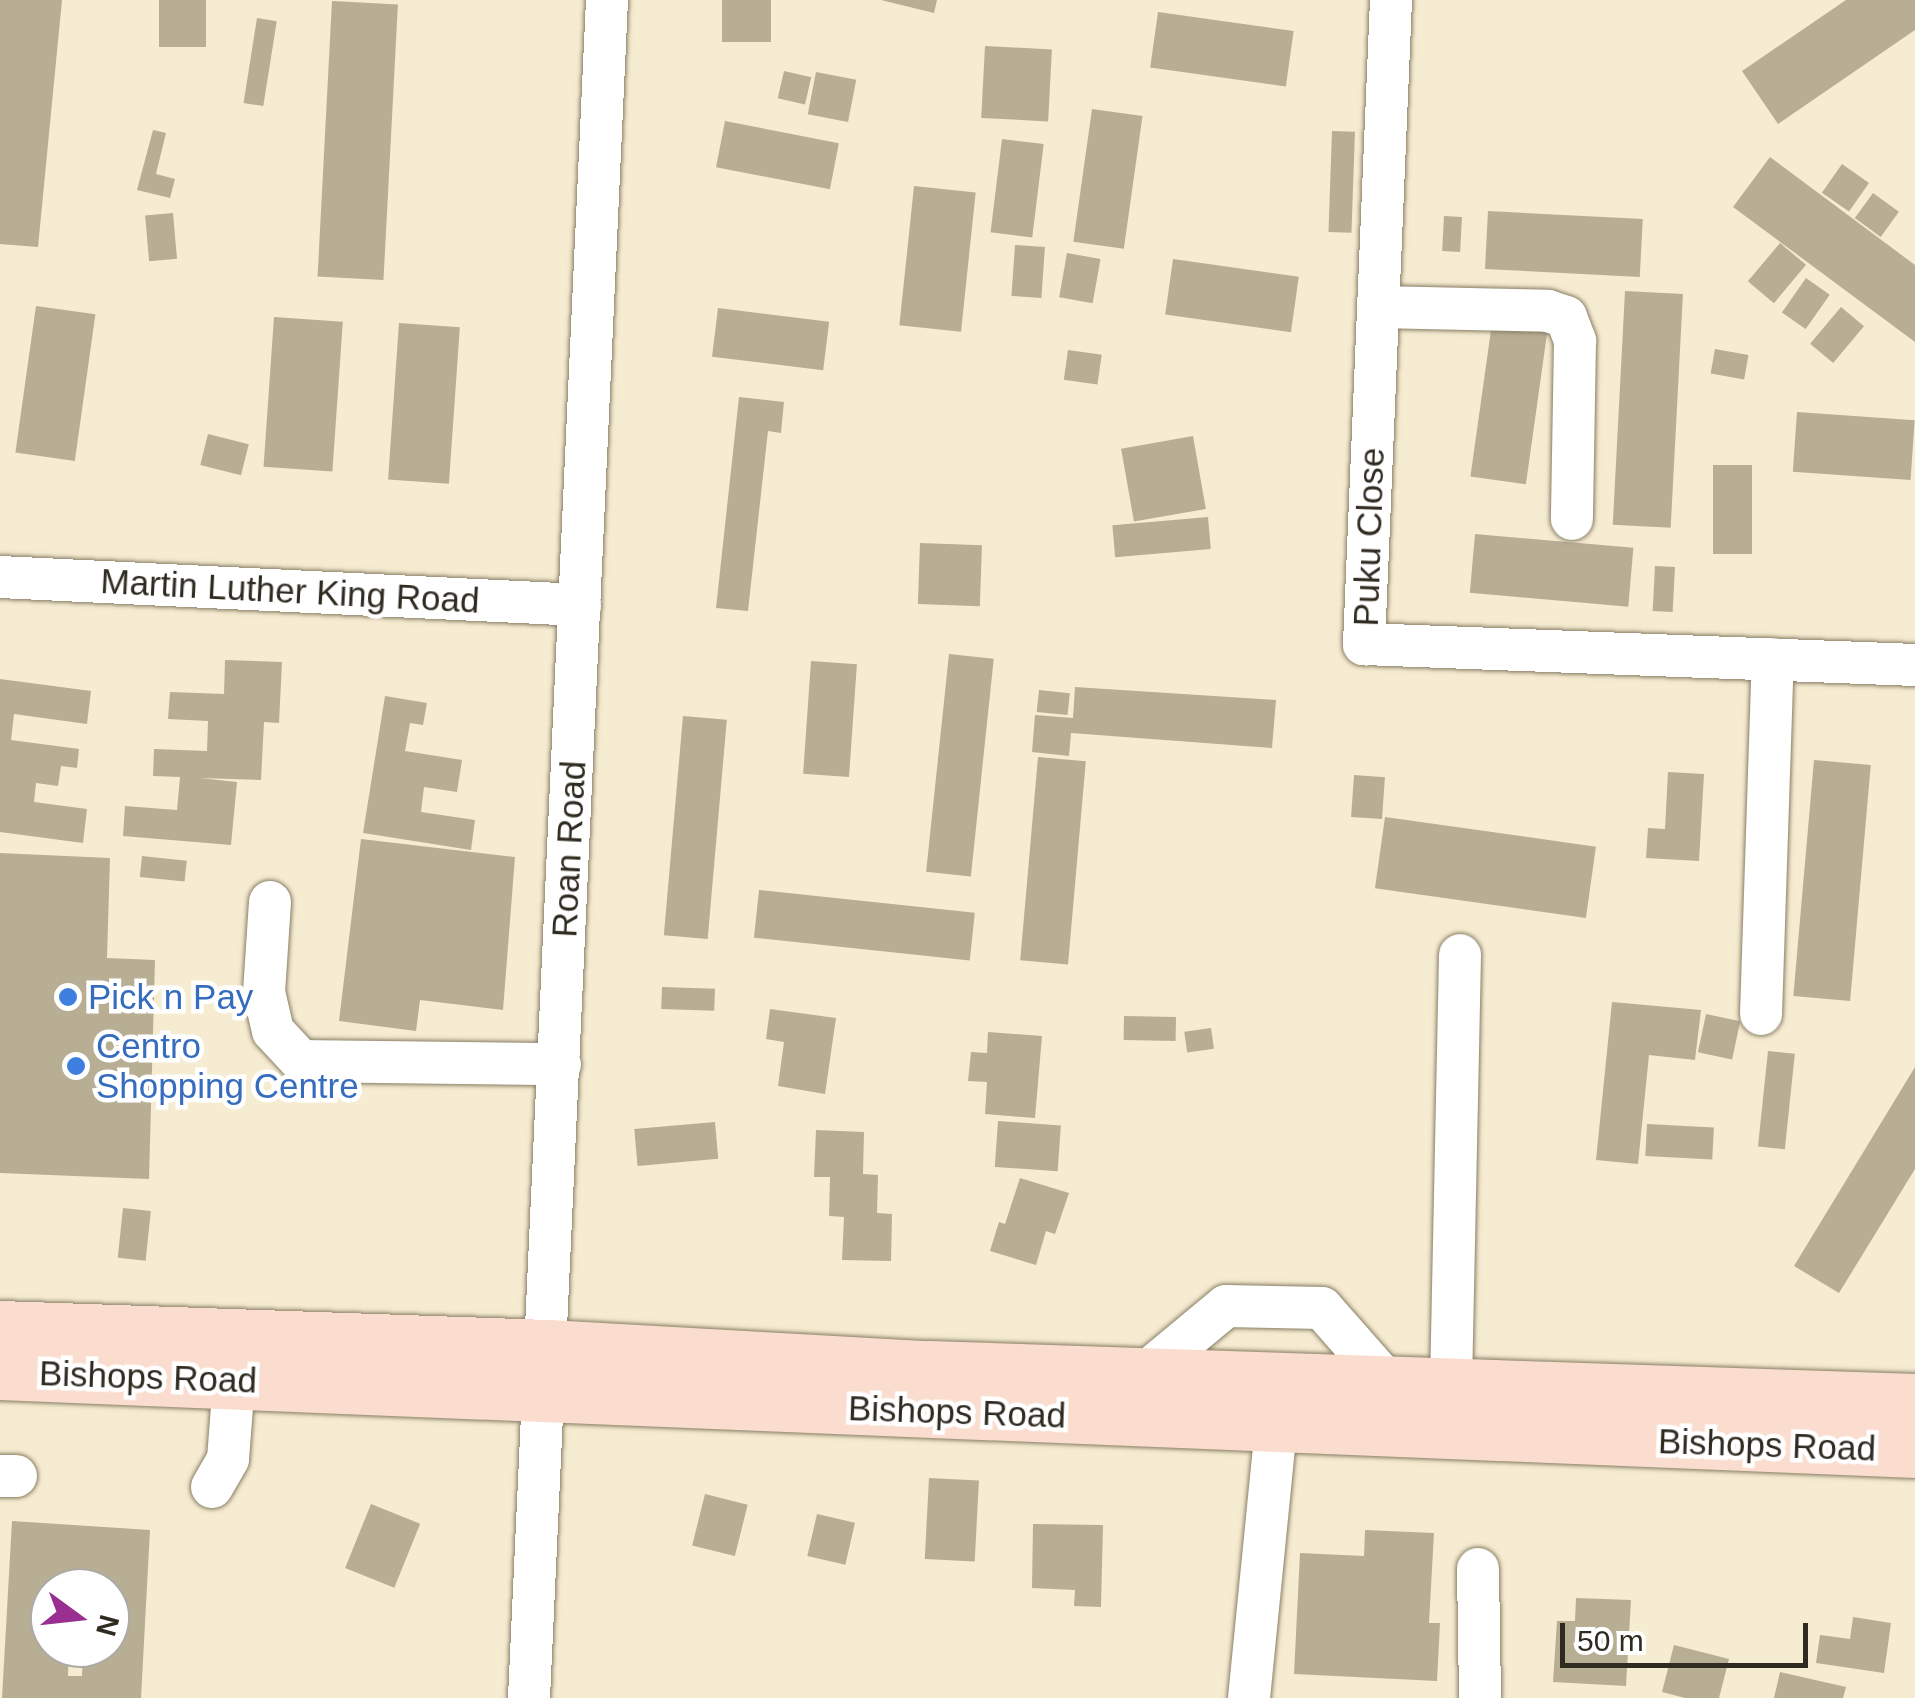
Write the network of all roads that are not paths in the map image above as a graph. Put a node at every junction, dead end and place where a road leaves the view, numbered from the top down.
1 (606, 0) edge
2 (1391, 0) edge
3 (1378, 307) junction
4 (1572, 519) dead end
5 (0, 577) edge
6 (580, 605) junction
7 (1773, 659) junction
8 (1915, 664) edge
9 (270, 902) dead end
10 (1460, 956) dead end
11 (1761, 1014) dead end
12 (560, 1064) junction
13 (0, 1328) edge
14 (546, 1370) junction
15 (0, 1372) edge
16 (1142, 1375) junction
17 (234, 1381) junction
18 (1388, 1383) junction
19 (1451, 1385) junction
20 (1915, 1401) edge
21 (1276, 1426) junction
22 (1915, 1450) edge
23 (212, 1488) dead end
24 (1478, 1569) dead end
25 (530, 1698) edge
26 (1249, 1698) edge
27 (1480, 1698) edge

1 - 6 street, Roan Road
2 - 3 street, Puku Close
3 - 4 street
3 - 7 street, Puku Close
5 - 6 street, Martin Luther King Road
6 - 12 street, Roan Road
7 - 8 street, Puku Close
7 - 11 street
9 - 12 street
10 - 19 street
12 - 14 street, Roan Road
13 - 14 main road, Bishops Road
14 - 16 main road, Bishops Road
14 - 17 main road, Bishops Road
14 - 21 main road, Bishops Road
14 - 25 street, Roan Road
15 - 17 main road, Bishops Road
16 - 18 main road, Bishops Road
16 - 18 street
17 - 23 street
18 - 19 main road, Bishops Road
19 - 20 main road, Bishops Road
21 - 22 main road, Bishops Road
21 - 26 street
24 - 27 street

